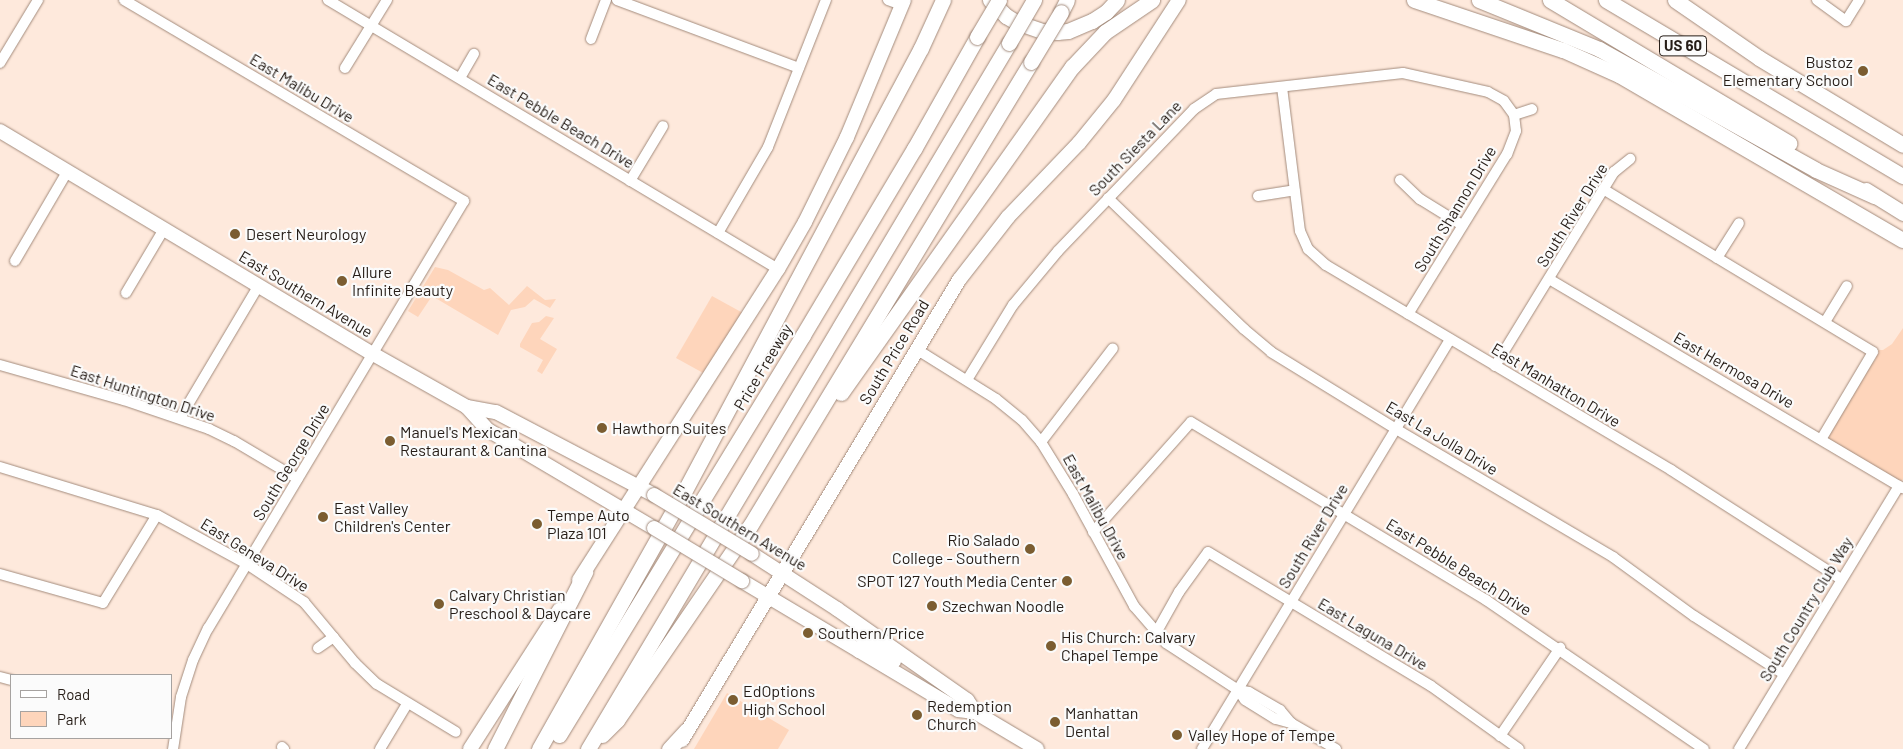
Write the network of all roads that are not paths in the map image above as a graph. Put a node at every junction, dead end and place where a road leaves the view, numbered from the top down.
1 (38, 0) edge
2 (124, 0) edge
3 (328, 0) edge
4 (387, 0) edge
5 (606, 0) edge
6 (617, 0) edge
7 (826, 0) edge
8 (888, 0) edge
9 (943, 0) edge
10 (990, 0) edge
11 (999, 0) edge
12 (1034, 0) edge
13 (1117, 0) edge
14 (1152, 0) edge
15 (1179, 0) edge
16 (1414, 0) edge
17 (1446, 0) edge
18 (1479, 0) edge
19 (1550, 0) edge
20 (1606, 0) edge
21 (1623, 0) edge
22 (1675, 0) edge
23 (1817, 0) edge
24 (1859, 0) edge
25 (903, 3) edge
26 (1064, 6) edge
27 (372, 26) junction
28 (1526, 37) junction
29 (591, 39) dead end
30 (474, 54) dead end
31 (0, 63) edge
32 (345, 68) dead end
33 (799, 68) junction
34 (460, 78) junction
35 (1282, 87) junction
36 (1760, 92) junction
37 (1532, 109) dead end
38 (1514, 115) junction
39 (662, 126) dead end
40 (0, 131) edge
41 (1903, 145) edge
42 (1630, 159) dead end
43 (67, 172) junction
44 (1903, 176) edge
45 (1400, 180) dead end
46 (630, 181) junction
47 (1603, 189) junction
48 (1295, 190) junction
49 (1258, 196) dead end
50 (1874, 196) junction
51 (1108, 198) junction
52 (464, 201) joint
53 (1903, 213) edge
54 (1739, 223) dead end
55 (1462, 225) junction
56 (164, 229) junction
57 (718, 233) junction
58 (1903, 240) edge
59 (1717, 258) junction
60 (15, 261) dead end
61 (778, 269) junction
62 (1549, 279) junction
63 (259, 285) junction
64 (1847, 286) dead end
65 (126, 293) dead end
66 (1408, 314) junction
67 (1825, 322) junction
68 (1450, 339) junction
69 (1114, 348) dead end
70 (916, 349) junction
71 (373, 354) junction
72 (0, 365) edge
73 (1496, 366) junction
74 (967, 380) junction
75 (467, 407) junction
76 (180, 418) junction
77 (1396, 429) junction
78 (1822, 438) junction
79 (803, 441) junction
80 (1041, 442) junction
81 (0, 467) edge
82 (298, 479) junction
83 (638, 486) junction
84 (1901, 487) edge
85 (623, 510) junction
86 (157, 515) junction
87 (1344, 515) junction
88 (1093, 532) junction
89 (247, 564) junction
90 (585, 572) junction
91 (782, 573) junction
92 (0, 574) edge
93 (1841, 579) junction
94 (768, 597) junction
95 (1291, 602) junction
96 (1156, 633) junction
97 (334, 638) junction
98 (318, 648) dead end
99 (1560, 648) junction
100 (1784, 674) junction
101 (1238, 690) junction
102 (407, 704) junction
103 (971, 706) junction
104 (173, 727) edge
105 (687, 730) junction
106 (456, 732) dead end
107 (1500, 736) junction
108 (173, 749) edge
109 (380, 749) edge
110 (470, 749) edge
111 (495, 749) edge
112 (540, 749) edge
113 (550, 749) edge
114 (588, 749) edge
115 (669, 749) edge
116 (678, 749) edge
117 (1037, 749) edge
118 (1202, 749) edge
119 (1336, 749) edge
120 (1519, 749) edge
121 (1704, 749) edge
122 (1739, 749) edge

1 - 31 street
2 - 52 street, East Malibu Drive
3 - 27 street, East Pebble Beach Drive
4 - 27 street
5 - 29 street
6 - 33 street
7 - 33 street
8 - 25 street
9 - 112 highway
10 - 13 highway
11 - 113 highway, Price Freeway, bridge
12 - 114 highway, bridge
14 - 79 highway
15 - 70 main road, South Price Road
16 - 28 highway
17 - 28 highway
18 - 50 highway
19 - 50 highway, US 60
20 - 36 highway, US 60
21 - 36 highway
22 - 41 highway
23 - 24 street
25 - 61 main road
26 - 79 highway, bridge
27 - 32 street
27 - 34 street, East Pebble Beach Drive
28 - 58 highway
30 - 34 street
33 - 57 street
34 - 46 street, East Pebble Beach Drive
35 - 38 street, South Siesta Lane
35 - 48 street, East Manhatton Drive
35 - 51 street, South Siesta Lane
36 - 44 highway, US 60
37 - 38 street
38 - 55 street, South Shannon Drive
39 - 46 street
40 - 43 main road, East Southern Avenue
42 - 47 street, South River Drive
43 - 56 main road, East Southern Avenue
43 - 60 street
45 - 55 street
46 - 57 street, East Pebble Beach Drive
47 - 59 street
47 - 62 street, South River Drive
48 - 49 street
48 - 66 street, East Manhatton Drive
50 - 53 highway, US 60
51 - 74 street, South Siesta Lane
51 - 77 street, East La Jolla Drive
52 - 71 street, South George Drive
54 - 59 street
55 - 66 street, South Shannon Drive
56 - 63 main road, East Southern Avenue
56 - 65 street
57 - 61 street, East Pebble Beach Drive
59 - 67 street
61 - 83 main road
62 - 73 street, South River Drive
62 - 78 street, East Hermosa Drive
63 - 71 main road, East Southern Avenue
63 - 76 street
64 - 67 street
66 - 68 street, East Manhatton Drive
67 - 78 street
68 - 73 street, East Manhatton Drive
68 - 77 street, South River Drive
69 - 80 street
70 - 74 street, East Malibu Drive
70 - 91 main road, South Price Road
71 - 75 main road, East Southern Avenue
71 - 82 street, South George Drive
72 - 76 street, East Huntington Drive
73 - 93 street, East Manhatton Drive
74 - 80 street, East Malibu Drive
75 - 83 main road, East Southern Avenue
75 - 85 main road, East Southern Avenue
76 - 82 street, East Huntington Drive
77 - 87 street, South River Drive
77 - 100 street, East La Jolla Drive
78 - 84 street, East Hermosa Drive
79 - 114 highway
80 - 88 street, East Malibu Drive
81 - 86 street, East Geneva Drive
82 - 89 street, South George Drive
83 - 85 main road
83 - 91 main road, East Southern Avenue, bridge
84 - 93 street, South Country Club Way
85 - 90 main road
85 - 94 main road, East Southern Avenue, bridge
86 - 89 street, East Geneva Drive
86 - 92 street
87 - 88 street, East Pebble Beach Drive
87 - 95 street, South River Drive
87 - 99 street, East Pebble Beach Drive
88 - 96 street, East Malibu Drive
89 - 97 street, East Geneva Drive
89 - 104 street, South George Drive
90 - 110 main road
90 - 111 highway
91 - 94 main road, South Price Road
91 - 103 main road, East Southern Avenue
93 - 100 street, South Country Club Way
94 - 103 main road, East Southern Avenue
94 - 105 main road, South Price Road
95 - 96 street, East Laguna Drive
95 - 101 street, South River Drive
95 - 107 street, East Laguna Drive
96 - 101 street, East Malibu Drive
97 - 98 street
97 - 102 street, East Geneva Drive
99 - 107 street
99 - 121 street, East Pebble Beach Drive
100 - 122 street, South Country Club Way
101 - 118 street, South River Drive
101 - 119 street, East Malibu Drive
102 - 106 street, East Geneva Drive
102 - 109 street
103 - 117 main road, East Southern Avenue
104 - 108 street, South George Drive
105 - 115 highway
105 - 116 main road, South Price Road
107 - 120 street, East Laguna Drive

